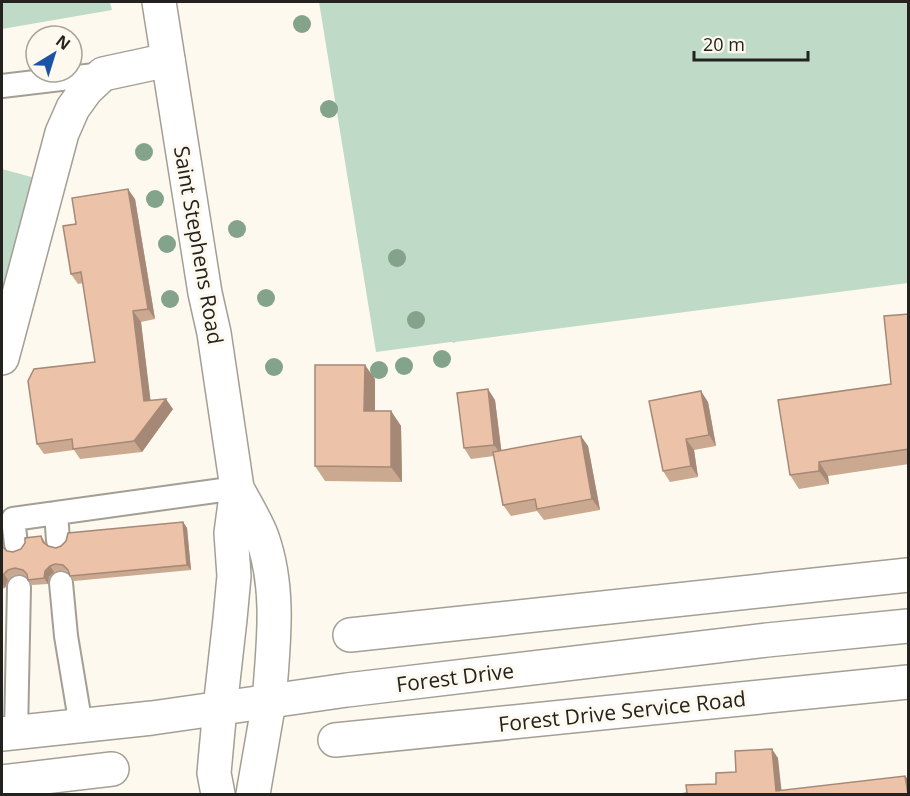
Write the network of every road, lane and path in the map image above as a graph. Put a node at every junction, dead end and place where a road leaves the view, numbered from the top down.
1 (159, 2) edge
2 (168, 60) junction
3 (103, 74) junction
4 (2, 86) edge
5 (2, 358) edge
6 (237, 488) junction
7 (56, 513) junction
8 (58, 540) dead end
9 (16, 544) dead end
10 (909, 575) edge
11 (61, 583) dead end
12 (19, 587) dead end
13 (909, 626) edge
14 (350, 635) dead end
15 (909, 682) edge
16 (269, 702) junction
17 (220, 708) junction
18 (81, 726) junction
19 (9, 733) edge
20 (335, 740) dead end
21 (112, 770) dead end
22 (2, 782) edge
23 (218, 795) edge
24 (253, 795) edge

1 - 2 street, Saint Stephens Road
2 - 3 street
2 - 6 street, Saint Stephens Road
3 - 4 lane
3 - 5 street
6 - 7 lane
6 - 16 street, Saint Stephens Road
6 - 17 street, Saint Stephens Road
7 - 8 lane
7 - 9 lane
10 - 14 street
11 - 18 lane
12 - 19 lane
13 - 16 street, Forest Drive
15 - 20 street, Forest Drive Service Road
16 - 17 street, Forest Drive
16 - 24 street, Saint Stephens Road
17 - 18 street, Forest Drive
17 - 23 street, Saint Stephens Road
18 - 19 street, Forest Drive
21 - 22 street

